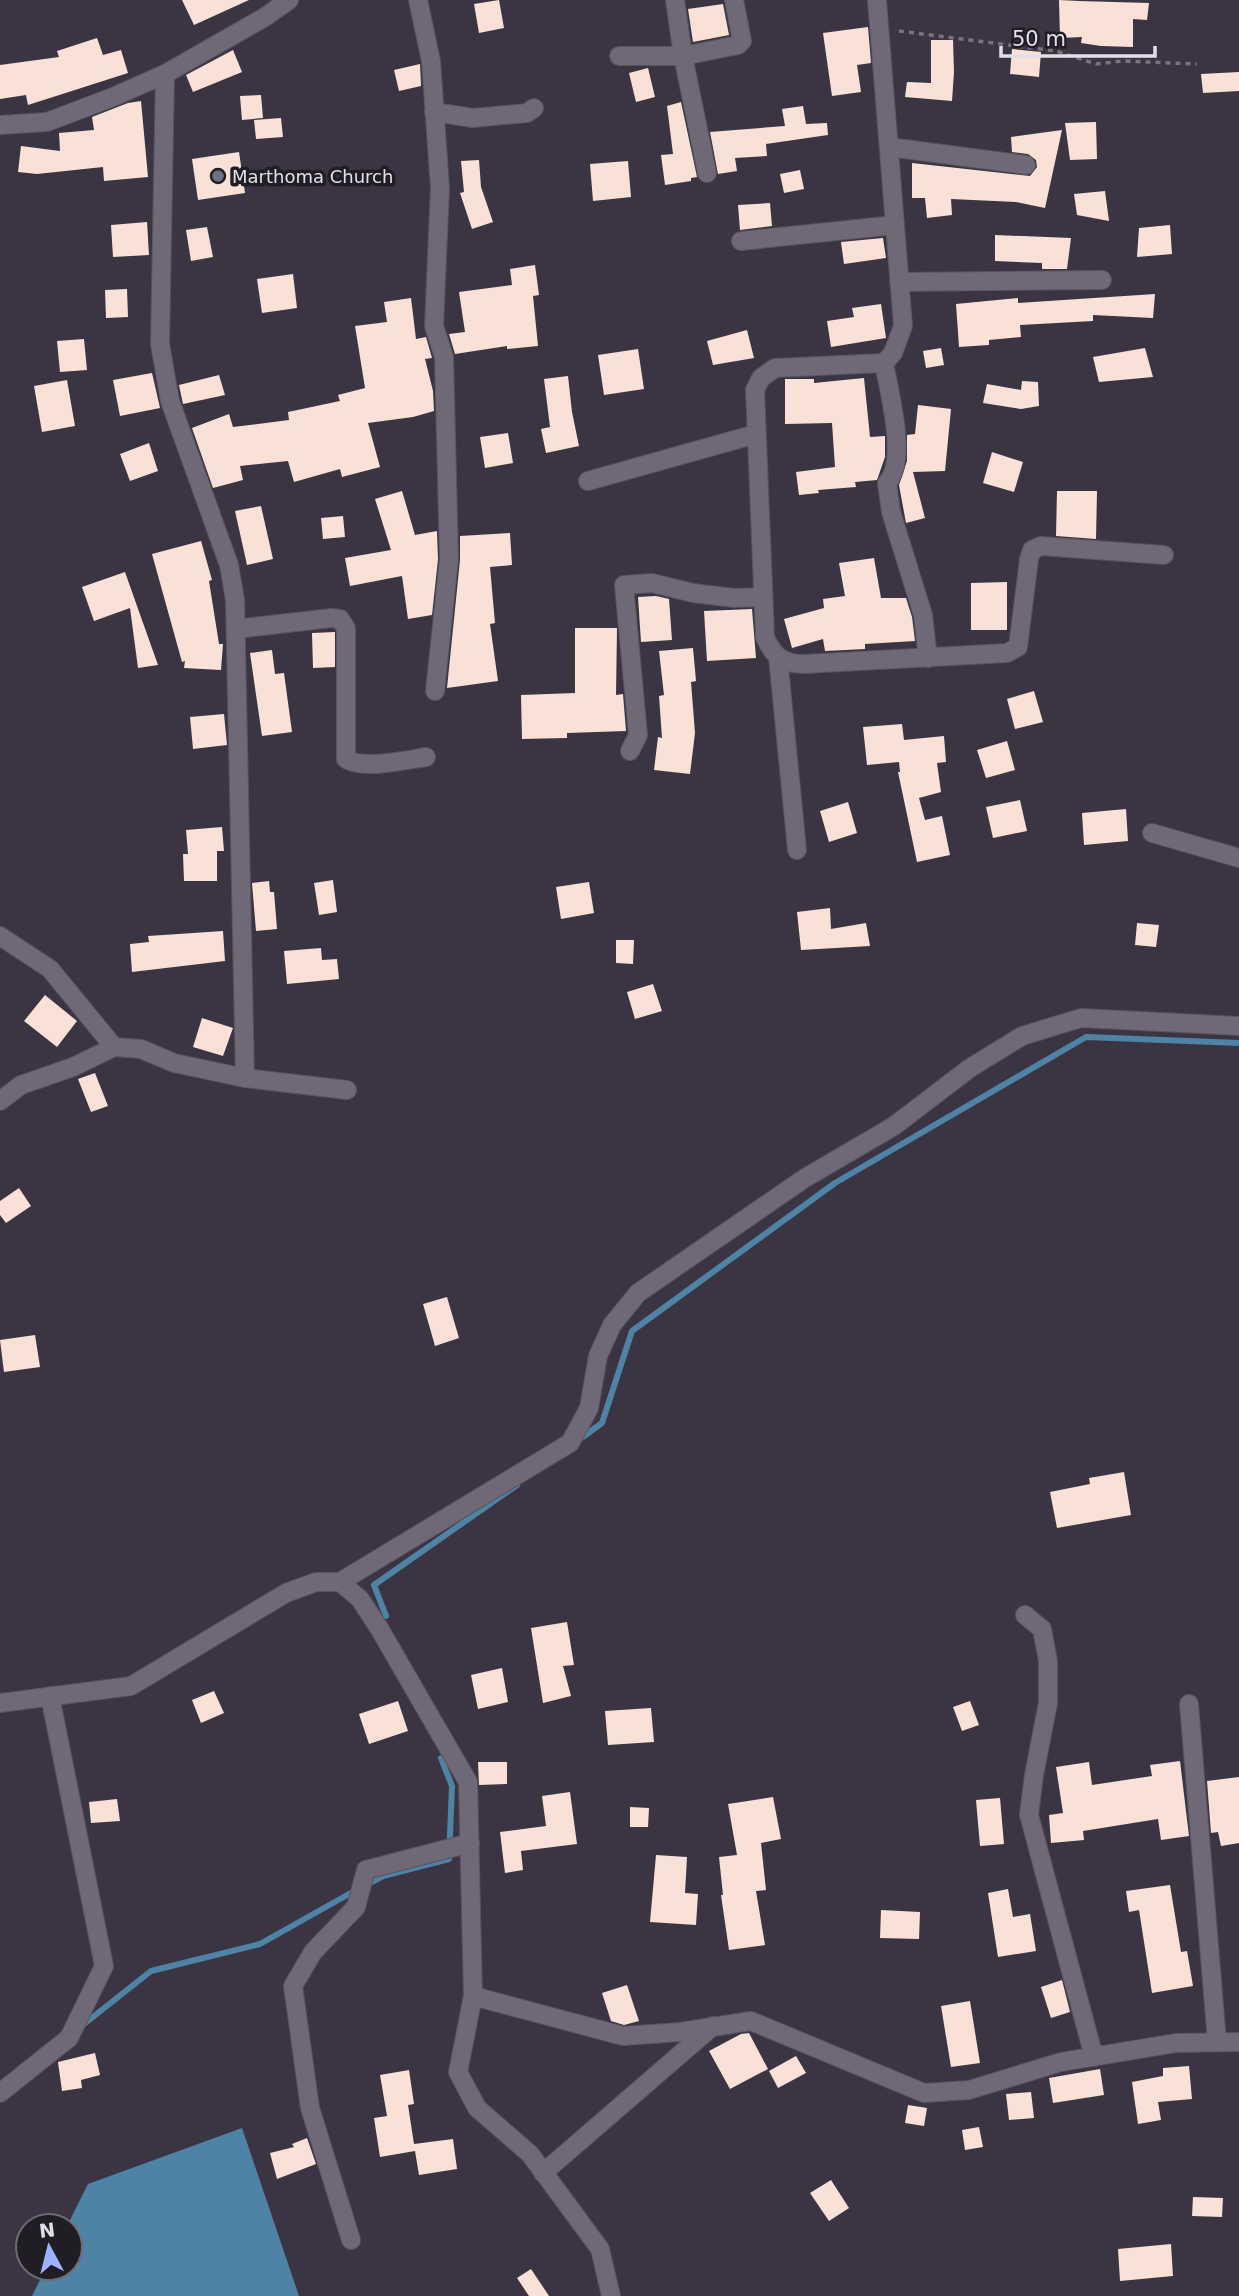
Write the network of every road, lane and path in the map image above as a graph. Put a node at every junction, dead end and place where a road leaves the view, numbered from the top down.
1 (289, 0) edge
2 (418, 0) edge
3 (675, 0) edge
4 (733, 0) edge
5 (877, 0) edge
6 (880, 29) junction
7 (619, 56) dead end
8 (683, 56) junction
9 (1196, 64) dead end
10 (165, 75) junction
11 (534, 108) dead end
12 (434, 111) junction
13 (0, 125) edge
14 (889, 147) junction
15 (1026, 165) dead end
16 (707, 173) dead end
17 (895, 225) junction
18 (741, 241) dead end
19 (1102, 279) dead end
20 (899, 282) junction
21 (884, 363) junction
22 (756, 434) junction
23 (588, 481) dead end
24 (1164, 555) dead end
25 (763, 597) junction
26 (236, 629) junction
27 (778, 657) junction
28 (928, 658) junction
29 (435, 691) dead end
30 (630, 751) dead end
31 (426, 757) dead end
32 (1152, 833) dead end
33 (797, 849) dead end
34 (1239, 858) edge
35 (0, 936) edge
36 (1239, 1026) edge
37 (114, 1047) junction
38 (245, 1078) junction
39 (347, 1090) dead end
40 (0, 1101) edge
41 (340, 1582) junction
42 (1025, 1615) dead end
43 (50, 1696) junction
44 (0, 1703) edge
45 (1189, 1704) dead end
46 (470, 1843) junction
47 (473, 1996) junction
48 (713, 2026) junction
49 (1217, 2042) junction
50 (1239, 2042) edge
51 (1094, 2057) junction
52 (0, 2093) edge
53 (543, 2173) junction
54 (351, 2240) dead end
55 (611, 2296) edge

1 - 10 street
2 - 12 street
3 - 8 street
4 - 8 street
5 - 6 street
6 - 9 path
6 - 14 street
7 - 8 street
8 - 16 street
10 - 13 street
10 - 26 street
11 - 12 street
12 - 29 street
14 - 15 street
14 - 17 street
17 - 18 street
17 - 20 street
19 - 20 street
20 - 21 street
21 - 22 street
21 - 28 street
22 - 23 street
22 - 25 street
24 - 28 street
25 - 27 street
25 - 30 street
26 - 31 street
26 - 38 street
27 - 28 street
27 - 33 street
32 - 34 street
35 - 37 street
36 - 41 street
37 - 38 street
37 - 40 street
38 - 39 street
41 - 43 street
41 - 46 street
42 - 51 street
43 - 44 street
43 - 52 street
45 - 49 street
46 - 47 street
46 - 54 street
47 - 48 street
47 - 53 street
48 - 51 street
48 - 53 street
49 - 50 street
49 - 51 street
53 - 55 street

